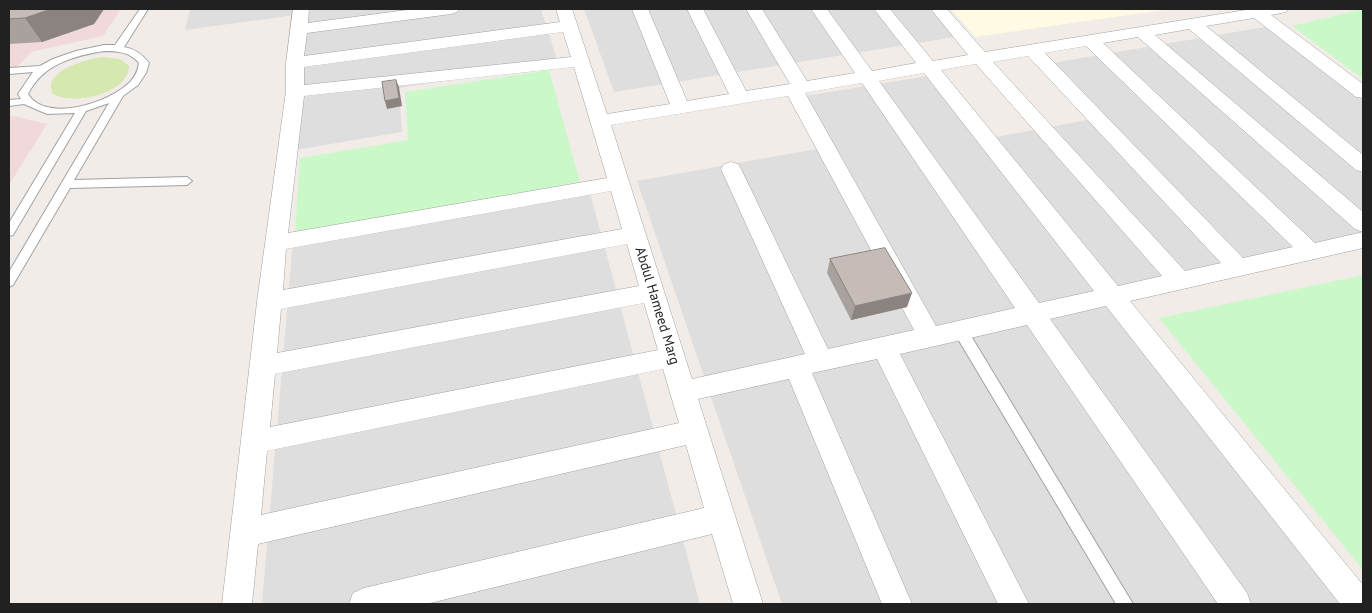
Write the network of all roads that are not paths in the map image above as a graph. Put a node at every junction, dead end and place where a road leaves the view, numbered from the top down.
1 (144, 9) edge
2 (451, 9) edge
3 (640, 9) edge
4 (695, 9) edge
5 (754, 9) edge
6 (819, 9) edge
7 (882, 9) edge
8 (939, 9) edge
9 (1279, 9) edge
10 (1258, 13) junction
11 (566, 17) edge
12 (300, 19) edge
13 (1192, 24) junction
14 (1142, 32) junction
15 (1091, 40) junction
16 (118, 48) junction
17 (1032, 50) junction
18 (981, 59) junction
19 (581, 61) junction
20 (295, 63) junction
21 (929, 68) junction
22 (41, 69) junction
23 (9, 71) edge
24 (866, 78) junction
25 (798, 89) junction
26 (295, 92) junction
27 (1363, 93) edge
28 (118, 96) junction
29 (740, 98) junction
30 (27, 101) junction
31 (9, 103) edge
32 (83, 108) junction
33 (681, 108) junction
34 (600, 121) junction
35 (1363, 165) edge
36 (731, 169) dead end
37 (187, 181) dead end
38 (619, 183) junction
39 (66, 184) junction
40 (1363, 224) edge
41 (9, 232) edge
42 (635, 235) junction
43 (1363, 240) edge
44 (276, 243) junction
45 (1311, 252) junction
46 (1239, 268) junction
47 (12, 271) edge
48 (1180, 281) junction
49 (9, 282) edge
50 (652, 292) junction
51 (1112, 296) junction
52 (269, 302) junction
53 (1033, 314) junction
54 (960, 330) junction
55 (930, 337) junction
56 (884, 347) junction
57 (672, 357) junction
58 (809, 364) junction
59 (263, 366) junction
60 (683, 392) junction
61 (695, 431) junction
62 (254, 442) junction
63 (721, 518) junction
64 (245, 532) junction
65 (237, 604) edge
66 (364, 604) edge
67 (748, 604) edge
68 (896, 604) edge
69 (1014, 604) edge
70 (1125, 604) edge
71 (1236, 604) edge
72 (1359, 604) edge

1 - 16 lane
2 - 12 street
3 - 33 street
4 - 29 street
5 - 25 street
6 - 24 street
7 - 21 street
8 - 18 street
9 - 10 street
10 - 13 street
10 - 27 street
11 - 19 street, Abdul Hameed Marg
11 - 20 street
12 - 20 street
13 - 14 street
13 - 35 street
14 - 15 street
14 - 40 street
15 - 17 street
15 - 45 street
16 - 22 lane
16 - 28 lane
17 - 18 street
17 - 46 street
18 - 21 street
18 - 48 street
19 - 26 street
19 - 34 street, Abdul Hameed Marg
20 - 26 street
21 - 24 street
21 - 51 street
22 - 23 lane
22 - 30 lane
24 - 25 street
24 - 53 street
25 - 29 street
25 - 55 street
26 - 44 street
28 - 32 lane
28 - 39 lane
29 - 33 street
30 - 31 lane
30 - 32 lane
32 - 41 lane
33 - 34 street
34 - 38 street, Abdul Hameed Marg
36 - 58 street
37 - 39 lane
38 - 42 street, Abdul Hameed Marg
38 - 44 street
39 - 47 lane
42 - 50 street, Abdul Hameed Marg
42 - 52 street
43 - 45 street
44 - 52 street
45 - 46 street
46 - 48 street
47 - 49 lane
48 - 51 street
50 - 57 street, Abdul Hameed Marg
50 - 59 street
51 - 53 street
51 - 72 street
52 - 59 street
53 - 54 street
53 - 71 street
54 - 55 street
54 - 70 lane
55 - 56 street
56 - 58 street
56 - 69 street
57 - 60 street, Abdul Hameed Marg
57 - 62 street
58 - 60 street
58 - 68 street
59 - 62 street
60 - 61 street, Abdul Hameed Marg
61 - 63 street, Abdul Hameed Marg
61 - 64 street
62 - 64 street
63 - 66 street
63 - 67 street, Abdul Hameed Marg
64 - 65 street

